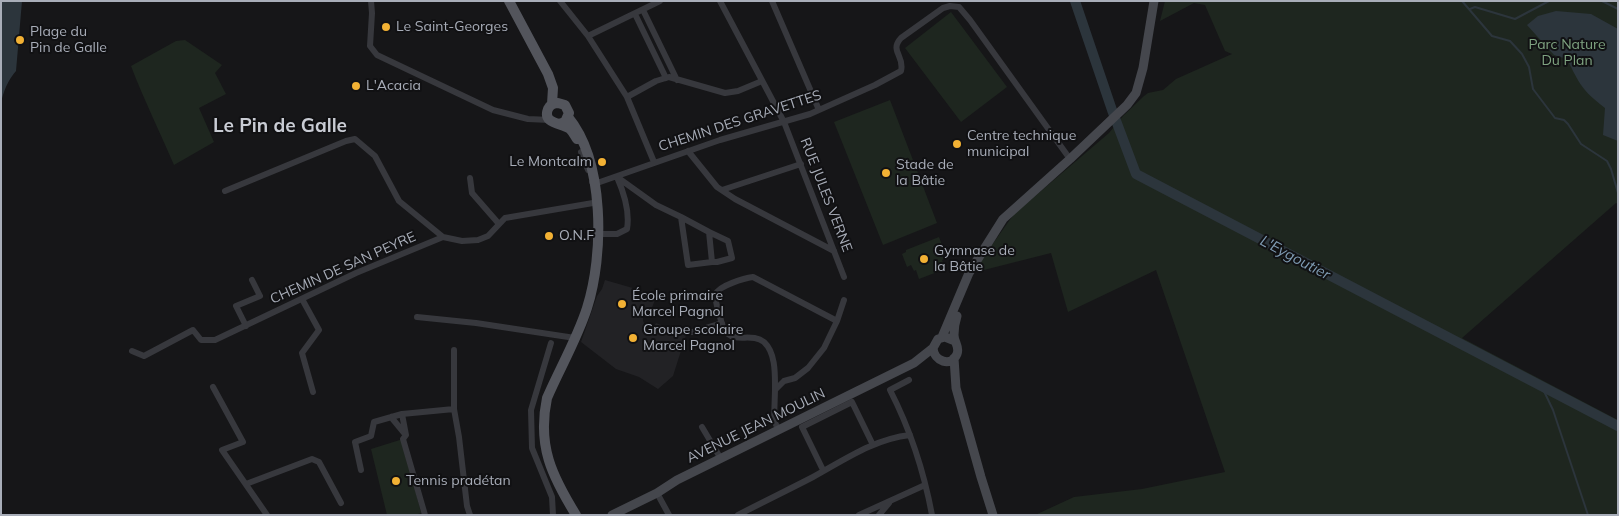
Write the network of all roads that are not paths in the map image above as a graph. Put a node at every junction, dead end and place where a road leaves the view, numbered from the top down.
1 (372, 1) edge
2 (509, 1) edge
3 (515, 1) edge
4 (560, 1) edge
5 (660, 1) edge
6 (720, 1) edge
7 (772, 1) edge
8 (1154, 1) edge
9 (643, 10) junction
10 (634, 14) junction
11 (588, 36) junction
12 (666, 78) junction
13 (677, 80) junction
14 (762, 81) junction
15 (627, 97) junction
16 (819, 110) junction
17 (554, 113) junction
18 (568, 117) junction
19 (784, 122) junction
20 (688, 151) junction
21 (581, 152) junction
22 (1070, 159) junction
23 (654, 162) junction
24 (801, 164) junction
25 (618, 177) junction
26 (470, 178) dead end
27 (595, 183) junction
28 (722, 190) junction
29 (225, 191) dead end
30 (593, 204) junction
31 (681, 217) junction
32 (499, 224) junction
33 (710, 232) junction
34 (598, 234) junction
35 (443, 237) junction
36 (834, 251) junction
37 (712, 262) junction
38 (596, 266) junction
39 (967, 276) junction
40 (844, 277) dead end
41 (252, 280) dead end
42 (302, 299) junction
43 (844, 300) dead end
44 (417, 317) dead end
45 (836, 321) junction
46 (722, 323) junction
47 (246, 326) junction
48 (692, 332) dead end
49 (942, 337) junction
50 (575, 338) junction
51 (955, 341) junction
52 (551, 343) dead end
53 (933, 348) junction
54 (454, 350) dead end
55 (132, 351) dead end
56 (954, 358) junction
57 (940, 360) junction
58 (914, 363) junction
59 (909, 380) dead end
60 (213, 387) dead end
61 (956, 388) junction
62 (775, 390) junction
63 (312, 392) dead end
64 (454, 409) junction
65 (402, 414) junction
66 (391, 417) junction
67 (702, 427) dead end
68 (779, 430) junction
69 (406, 434) junction
70 (910, 435) junction
71 (873, 445) junction
72 (721, 459) junction
73 (361, 470) dead end
74 (824, 470) junction
75 (246, 484) junction
76 (925, 485) junction
77 (657, 493) junction
78 (891, 501) junction
79 (341, 503) dead end
80 (267, 515) edge
81 (425, 515) edge
82 (470, 515) edge
83 (553, 515) edge
84 (576, 515) edge
85 (612, 515) edge
86 (669, 515) edge
87 (738, 515) edge
88 (859, 515) edge
89 (879, 515) edge
90 (932, 515) edge
91 (993, 515) edge

1 - 17 street
2 - 17 main road
3 - 17 main road
4 - 11 street
5 - 9 street
6 - 14 street, RUE JULES VERNE
7 - 16 street
8 - 22 street
9 - 10 street
9 - 13 street
10 - 11 street
10 - 12 street
11 - 15 street
12 - 13 street
12 - 15 street
13 - 14 street
14 - 19 street, RUE JULES VERNE
15 - 23 street
16 - 19 street, CHEMIN DES GRAVETTES
16 - 22 street, CHEMIN DES GRAVETTES
17 - 18 main road
17 - 18 main road
17 - 21 main road
18 - 27 main road
19 - 20 street, CHEMIN DES GRAVETTES
19 - 24 street, RUE JULES VERNE
20 - 23 street, CHEMIN DES GRAVETTES
20 - 28 street
21 - 27 street
21 - 30 main road
22 - 39 street
23 - 25 street, CHEMIN DES GRAVETTES
24 - 28 street
24 - 36 street, RUE JULES VERNE
25 - 27 street, CHEMIN DES GRAVETTES
25 - 31 street
25 - 34 street
26 - 32 street
27 - 34 main road
28 - 36 street
29 - 35 street
30 - 32 street
30 - 38 main road
31 - 33 street
31 - 37 street
32 - 35 street
33 - 37 street
33 - 37 street
34 - 38 main road
35 - 42 street, CHEMIN DE SAN PEYRE
36 - 40 street, RUE JULES VERNE
38 - 50 main road
39 - 49 street
39 - 51 street
41 - 47 street
42 - 47 street, CHEMIN DE SAN PEYRE
42 - 63 street
43 - 45 street
44 - 50 street
45 - 46 street
45 - 62 street
46 - 48 street
46 - 62 street
47 - 55 street, CHEMIN DE SAN PEYRE
49 - 51 street
49 - 53 street
50 - 84 main road
51 - 56 street
52 - 83 street
53 - 57 street
53 - 58 street, AVENUE JEAN MOULIN
54 - 64 street
56 - 57 street
56 - 61 street
57 - 58 street, AVENUE JEAN MOULIN
57 - 61 street
58 - 68 street, AVENUE JEAN MOULIN
59 - 70 street
60 - 75 street
61 - 91 street
62 - 68 street
64 - 65 street
64 - 82 street
65 - 66 street
65 - 69 street
66 - 69 street
66 - 73 street
67 - 72 street
68 - 72 street, AVENUE JEAN MOULIN
69 - 81 street
70 - 71 street
70 - 76 street
71 - 74 street
71 - 74 street
72 - 77 street, AVENUE JEAN MOULIN
74 - 87 street
75 - 79 street
75 - 80 street
76 - 78 street
76 - 90 street
77 - 85 street, AVENUE JEAN MOULIN
77 - 86 street
78 - 88 street
78 - 89 street

